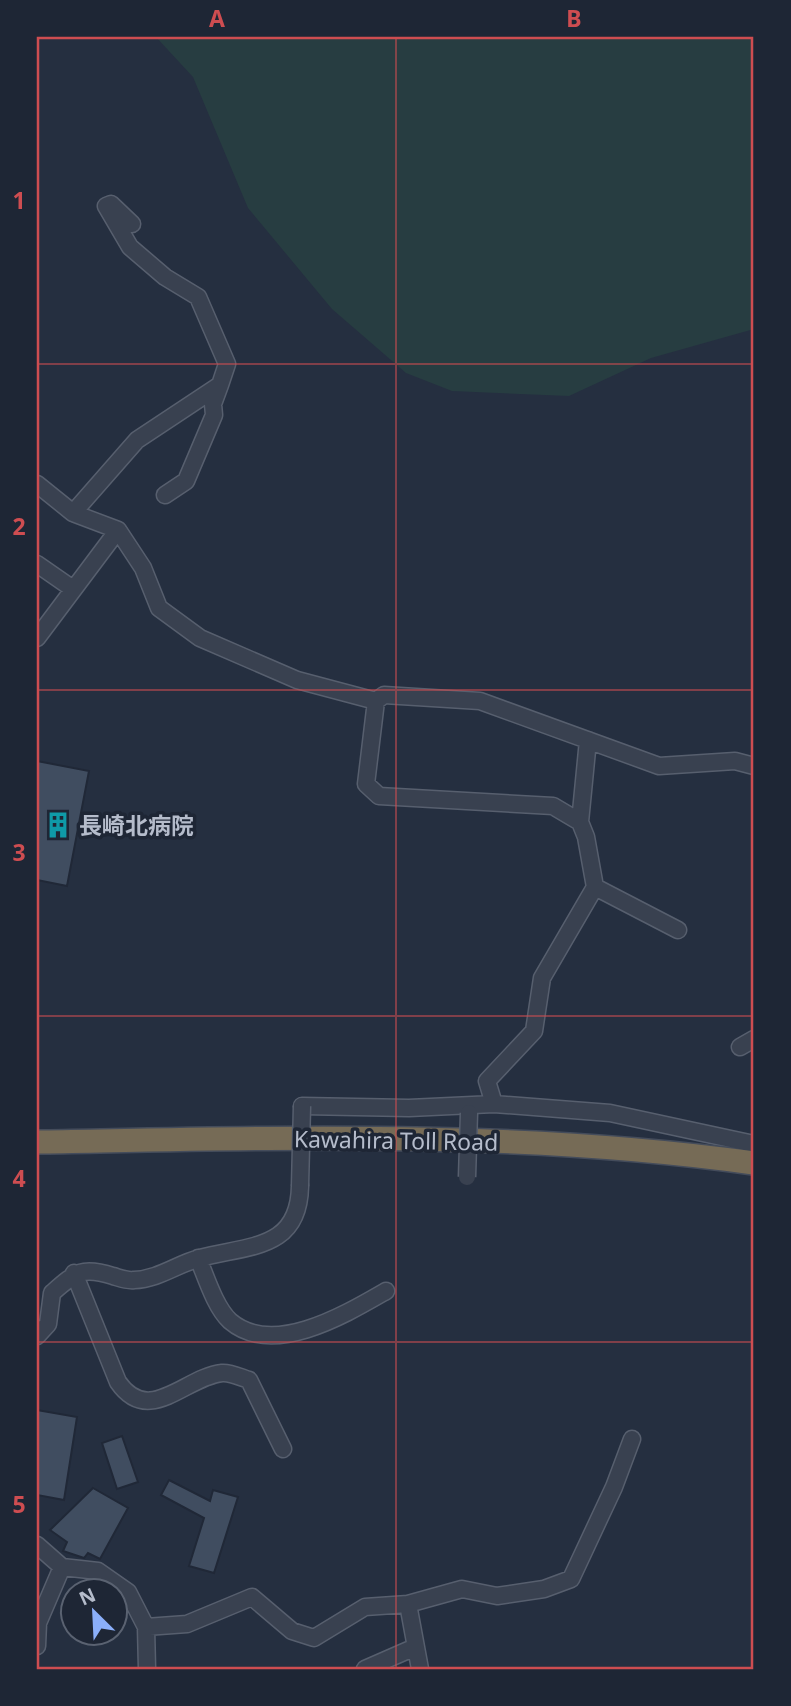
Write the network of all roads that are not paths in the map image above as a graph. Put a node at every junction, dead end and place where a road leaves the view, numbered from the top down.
1 (132, 224) dead end
2 (220, 385) junction
3 (37, 484) edge
4 (164, 495) dead end
5 (73, 513) junction
6 (118, 530) junction
7 (37, 564) edge
8 (73, 589) junction
9 (37, 638) edge
10 (376, 701) junction
11 (588, 740) junction
12 (754, 766) edge
13 (580, 822) junction
14 (594, 887) junction
15 (678, 930) dead end
16 (494, 1104) junction
17 (469, 1113) dead end
18 (37, 1142) edge
19 (754, 1144) edge
20 (37, 1153) edge
21 (754, 1163) edge
22 (754, 1176) edge
23 (467, 1177) dead end
24 (198, 1258) junction
25 (74, 1273) junction
26 (386, 1291) dead end
27 (37, 1336) edge
28 (632, 1439) dead end
29 (284, 1449) dead end
30 (37, 1545) edge
31 (62, 1567) junction
32 (408, 1604) junction
33 (146, 1627) junction
34 (37, 1646) edge
35 (413, 1648) junction
36 (147, 1669) edge
37 (365, 1669) edge
38 (420, 1669) edge

1 - 2 street
2 - 4 street
2 - 5 street
3 - 5 street
5 - 6 street
6 - 8 street
6 - 10 street
7 - 8 street
8 - 9 street
10 - 11 street
10 - 13 street
11 - 12 street
11 - 13 street
13 - 14 street
14 - 15 street
14 - 16 street
16 - 19 street
16 - 24 street, bridge
17 - 23 street, bridge
18 - 21 highway, Kawahira Toll Road
20 - 22 highway, Kawahira Toll Road
24 - 25 street
24 - 26 street
25 - 27 street
25 - 29 street
28 - 32 street
30 - 31 street
31 - 33 street
31 - 34 street
32 - 33 street
32 - 35 street
33 - 36 street
35 - 37 street
35 - 38 street

